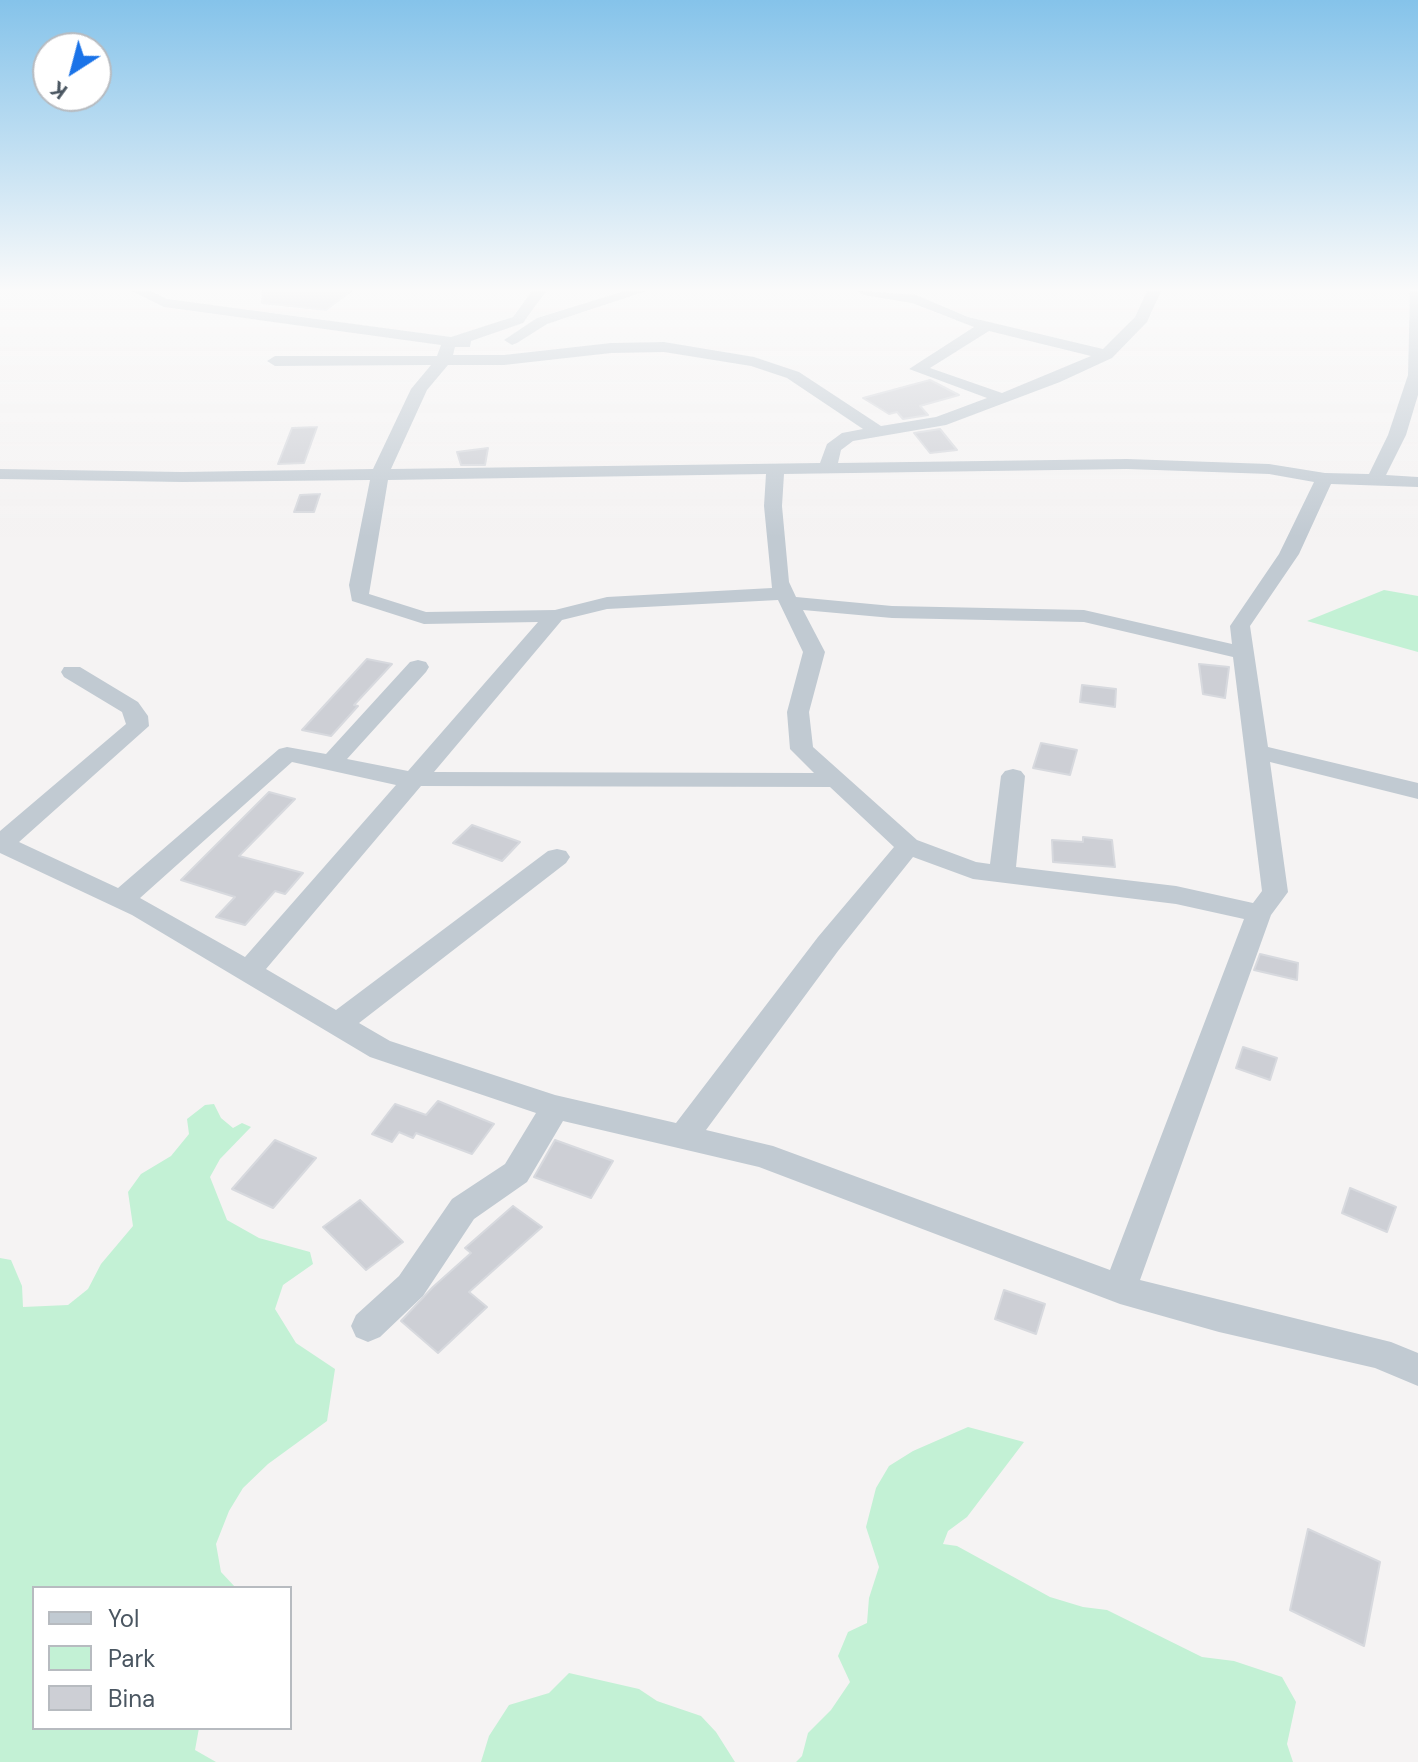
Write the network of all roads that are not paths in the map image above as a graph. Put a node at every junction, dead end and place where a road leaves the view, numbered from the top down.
1 (430, 373) edge
2 (787, 373) edge
3 (929, 373) edge
4 (1067, 373) edge
5 (1416, 373) edge
6 (1002, 398) junction
7 (878, 432) junction
8 (828, 467) junction
9 (775, 468) junction
10 (380, 474) junction
11 (3, 477) edge
12 (1325, 478) junction
13 (1375, 480) junction
14 (1418, 482) edge
15 (787, 598) junction
16 (555, 616) junction
17 (1243, 653) junction
18 (418, 667) dead end
19 (72, 672) dead end
20 (1258, 752) junction
21 (331, 762) junction
22 (1013, 776) dead end
23 (415, 779) junction
24 (836, 780) junction
25 (1418, 791) edge
26 (0, 843) edge
27 (908, 846) junction
28 (557, 857) dead end
29 (1002, 874) junction
30 (121, 900) junction
31 (1259, 913) junction
32 (248, 972) junction
33 (338, 1024) junction
34 (555, 1107) junction
35 (684, 1136) junction
36 (1120, 1289) junction
37 (368, 1326) dead end
38 (1418, 1370) edge

1 - 10 street
2 - 7 street
3 - 6 street
4 - 6 street
5 - 13 street
6 - 7 street
7 - 8 street
8 - 9 street
8 - 12 street
9 - 10 street
9 - 15 street
10 - 11 street
10 - 16 street
12 - 13 street
12 - 17 street
13 - 14 street
15 - 16 street
15 - 17 street
15 - 24 street
16 - 23 street
17 - 20 street
18 - 21 street
19 - 26 street
20 - 25 street
20 - 31 street
21 - 23 street
21 - 30 street
22 - 29 street
23 - 24 street
23 - 32 street
24 - 27 street
26 - 30 street
27 - 29 street
27 - 35 street
28 - 33 street
29 - 31 street
30 - 32 street
31 - 36 street
32 - 33 street
33 - 34 street
34 - 35 street
34 - 37 street
35 - 36 street
36 - 38 street

